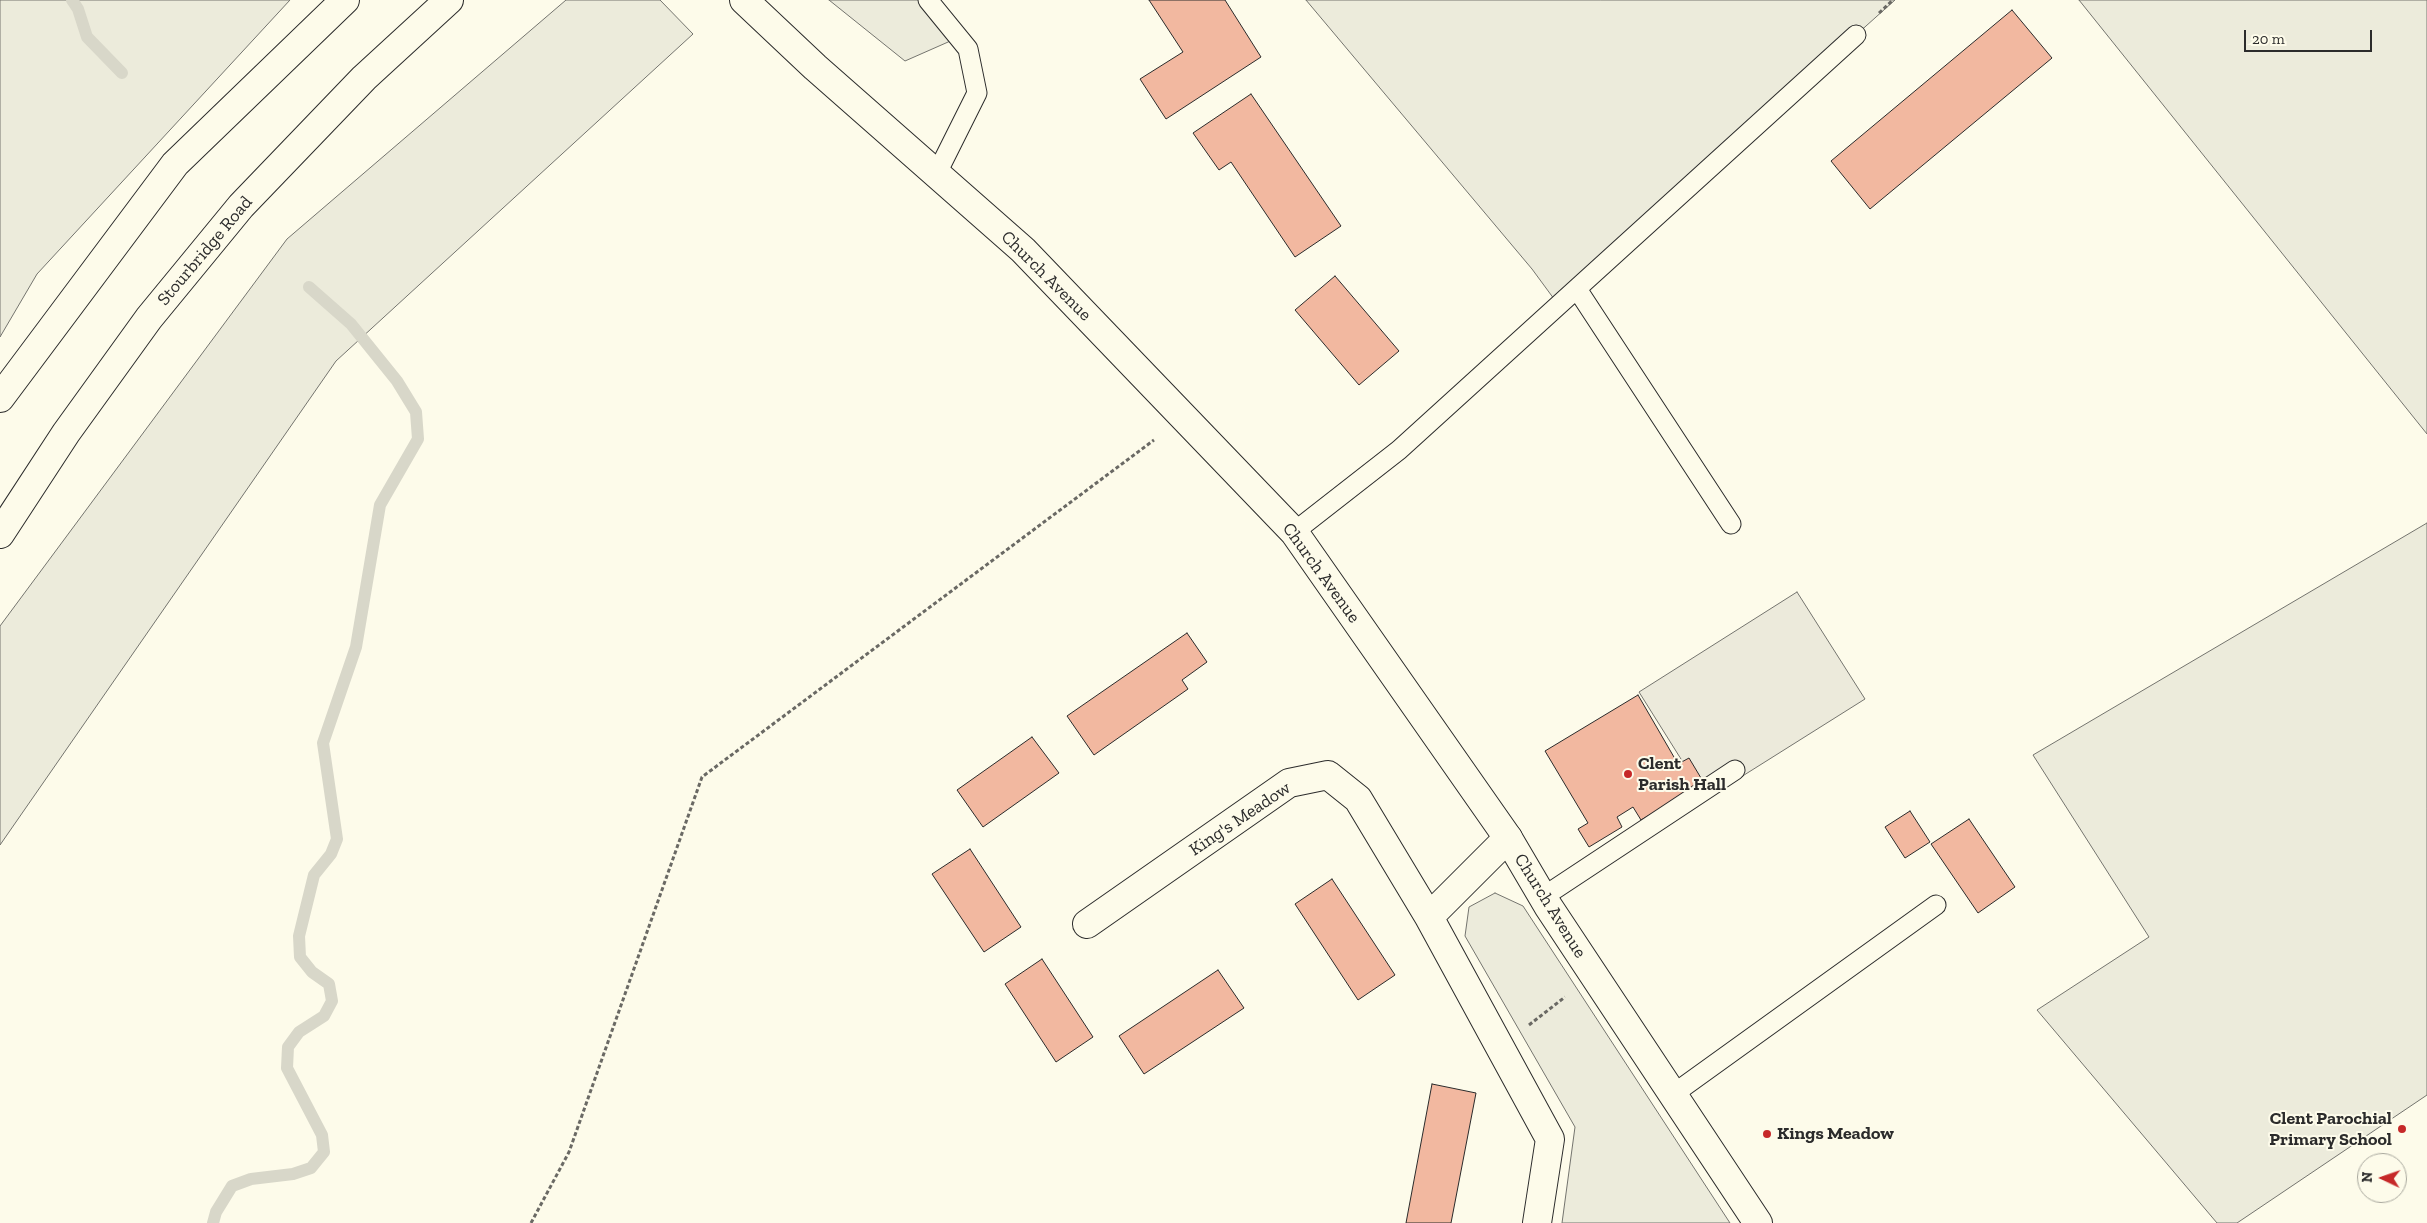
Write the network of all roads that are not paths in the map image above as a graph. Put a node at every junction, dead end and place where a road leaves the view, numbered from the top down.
1 (344, 0) edge
2 (449, 0) edge
3 (744, 0) edge
4 (928, 0) edge
5 (1856, 35) dead end
6 (937, 173) junction
7 (1577, 288) junction
8 (0, 398) edge
9 (1731, 524) dead end
10 (1294, 532) junction
11 (0, 534) edge
12 (1735, 770) dead end
13 (1508, 838) junction
14 (1543, 898) junction
15 (1936, 905) dead end
16 (1429, 917) junction
17 (1087, 924) dead end
18 (1672, 1095) junction
19 (1537, 1223) edge
20 (1758, 1223) edge

1 - 8 main road
2 - 11 main road, Stourbridge Road
3 - 6 main road, Church Avenue
4 - 6 lane
5 - 7 lane
6 - 10 main road, Church Avenue
7 - 9 lane
7 - 10 lane
10 - 13 main road, Church Avenue
12 - 14 lane
13 - 14 main road, Church Avenue
13 - 16 main road
14 - 18 main road, Church Avenue
15 - 18 lane
16 - 17 main road, King's Meadow
16 - 19 main road, King's Meadow
18 - 20 main road, Church Avenue

